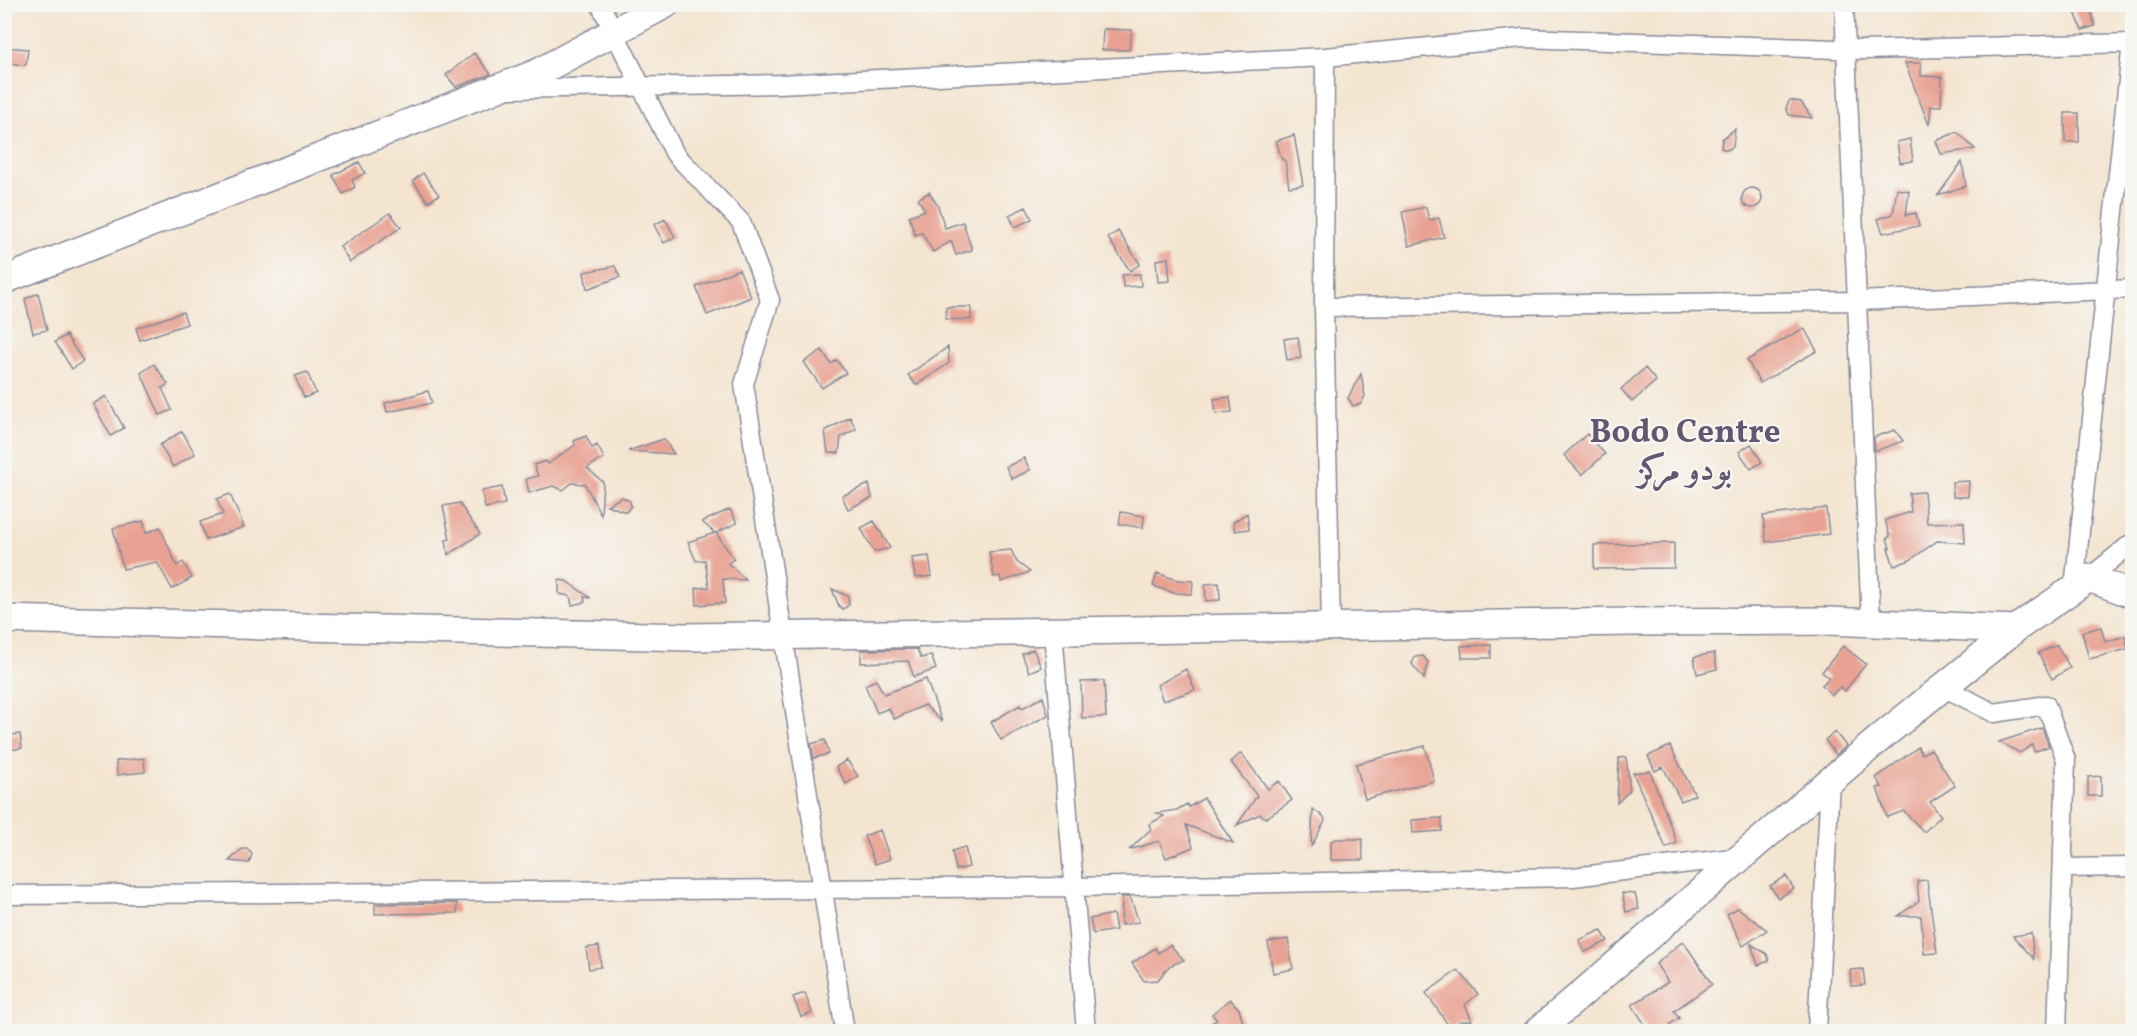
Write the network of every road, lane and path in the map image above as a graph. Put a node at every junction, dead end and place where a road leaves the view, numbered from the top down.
1 (600, 4) edge
2 (666, 4) edge
3 (1844, 4) edge
4 (614, 32) junction
5 (2133, 43) edge
6 (1846, 50) junction
7 (1324, 57) junction
8 (641, 87) junction
9 (496, 89) junction
10 (4, 280) edge
11 (2133, 289) edge
12 (2106, 290) junction
13 (1858, 301) junction
14 (1324, 306) junction
15 (2133, 543) edge
16 (2081, 583) junction
17 (2133, 594) edge
18 (4, 620) edge
19 (1871, 623) junction
20 (1331, 627) junction
21 (2016, 629) junction
22 (1053, 631) junction
23 (785, 635) junction
24 (1943, 687) junction
25 (1830, 781) junction
26 (1741, 857) junction
27 (2133, 867) edge
28 (2063, 868) junction
29 (1074, 887) junction
30 (822, 889) junction
31 (4, 895) edge
32 (1559, 1022) edge
33 (845, 1032) edge
34 (1086, 1032) edge
35 (1537, 1032) edge
36 (1817, 1032) edge
37 (2057, 1032) edge

1 - 4 street
2 - 4 street
3 - 6 street
4 - 8 street
4 - 9 street
5 - 6 street
5 - 12 street
6 - 7 street
6 - 13 street
7 - 8 street
7 - 14 street
8 - 9 street
8 - 23 street
9 - 10 street
11 - 12 street
12 - 13 street
12 - 16 street
13 - 14 street
13 - 19 street
14 - 20 street
15 - 16 street
16 - 17 street
16 - 21 street
18 - 23 street
19 - 20 street
19 - 21 street
20 - 22 street
21 - 24 street
22 - 23 street
22 - 29 street
23 - 30 street
24 - 25 street
24 - 28 street
25 - 26 street
25 - 36 street
26 - 29 street
26 - 32 street
27 - 28 street
28 - 37 street
29 - 30 street
29 - 34 street
30 - 31 street
30 - 33 street
32 - 35 street

